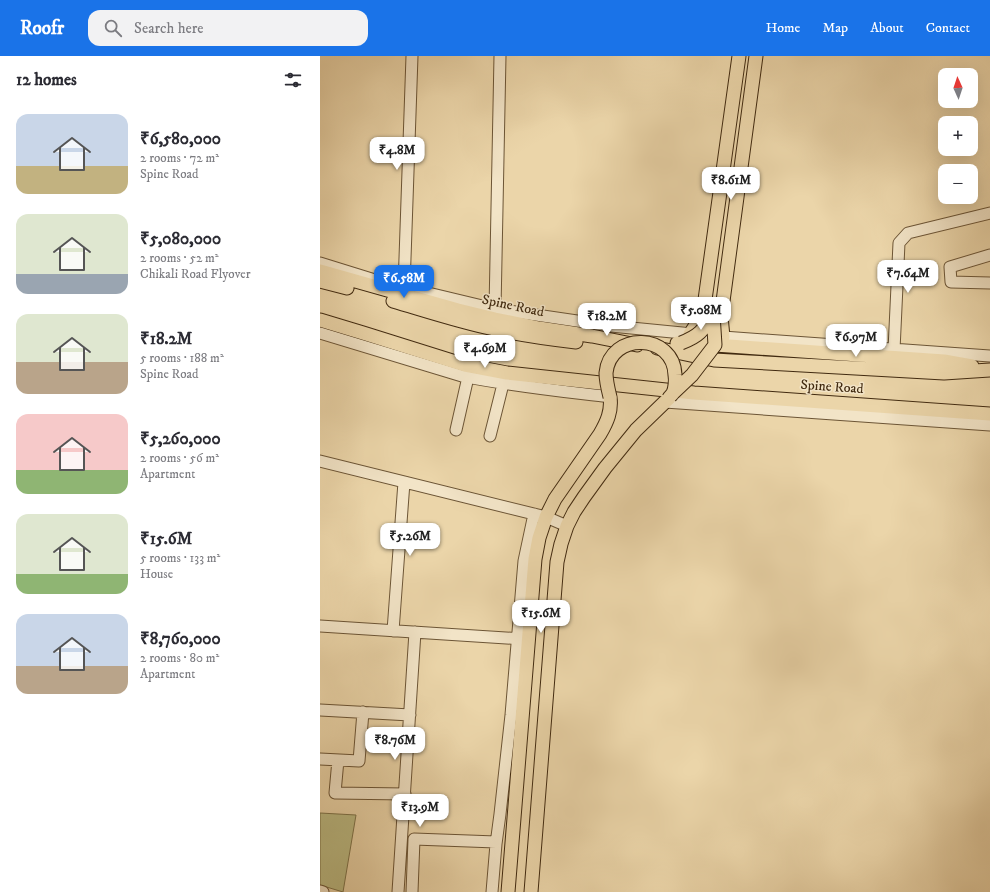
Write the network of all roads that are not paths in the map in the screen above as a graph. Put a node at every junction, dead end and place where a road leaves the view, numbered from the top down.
1 (412, 56) edge
2 (500, 56) edge
3 (739, 56) edge
4 (748, 56) edge
5 (756, 56) edge
6 (990, 213) edge
7 (990, 255) edge
8 (320, 263) edge
9 (320, 271) edge
10 (320, 281) edge
11 (990, 283) edge
12 (404, 287) junction
13 (495, 314) junction
14 (713, 314) junction
15 (320, 320) edge
16 (320, 333) edge
17 (690, 334) junction
18 (719, 341) junction
19 (647, 342) junction
20 (681, 343) junction
21 (622, 347) junction
22 (894, 350) junction
23 (990, 356) edge
24 (990, 369) edge
25 (468, 377) junction
26 (503, 384) junction
27 (610, 397) junction
28 (669, 398) junction
29 (990, 414) edge
30 (990, 425) edge
31 (456, 430) dead end
32 (490, 436) dead end
33 (320, 461) edge
34 (404, 482) junction
35 (540, 515) junction
36 (567, 526) junction
37 (320, 626) edge
38 (393, 631) junction
39 (415, 632) junction
40 (523, 639) junction
41 (320, 710) edge
42 (363, 712) junction
43 (410, 715) junction
44 (320, 759) edge
45 (338, 760) junction
46 (405, 794) junction
47 (496, 842) junction
48 (320, 891) edge
49 (323, 892) edge
50 (398, 892) edge
51 (412, 892) edge
52 (492, 892) edge
53 (508, 892) edge
54 (531, 892) edge

1 - 12 street
2 - 13 street
3 - 17 main road
4 - 14 main road
5 - 18 main road
6 - 22 street
7 - 11 street
8 - 12 street, Spine Road
9 - 13 main road, Spine Road
10 - 21 main road
12 - 13 street, Spine Road
13 - 17 street, Spine Road
13 - 24 main road, Spine Road
14 - 18 main road, bridge
14 - 20 main road, bridge
15 - 29 main road, Spine Road
16 - 25 street
17 - 18 street, Spine Road
18 - 20 main road, bridge
18 - 22 street, Spine Road
18 - 24 main road
18 - 28 main road, bridge
19 - 20 main road, bridge
19 - 21 main road, bridge
19 - 28 main road, bridge
21 - 27 main road, bridge
22 - 23 street, Spine Road
25 - 26 street
25 - 31 street
26 - 27 street
26 - 32 street
27 - 35 main road
28 - 30 street, Spine Road
28 - 36 main road
33 - 34 street
34 - 35 street
34 - 38 street
35 - 36 street
35 - 40 main road
36 - 54 main road
37 - 38 street
38 - 39 street
39 - 40 street
39 - 43 street
40 - 47 street
40 - 53 main road
41 - 42 street
42 - 43 street
42 - 45 street
43 - 46 street
44 - 45 street
45 - 46 street
46 - 50 street
47 - 51 street
47 - 52 street
48 - 49 street

